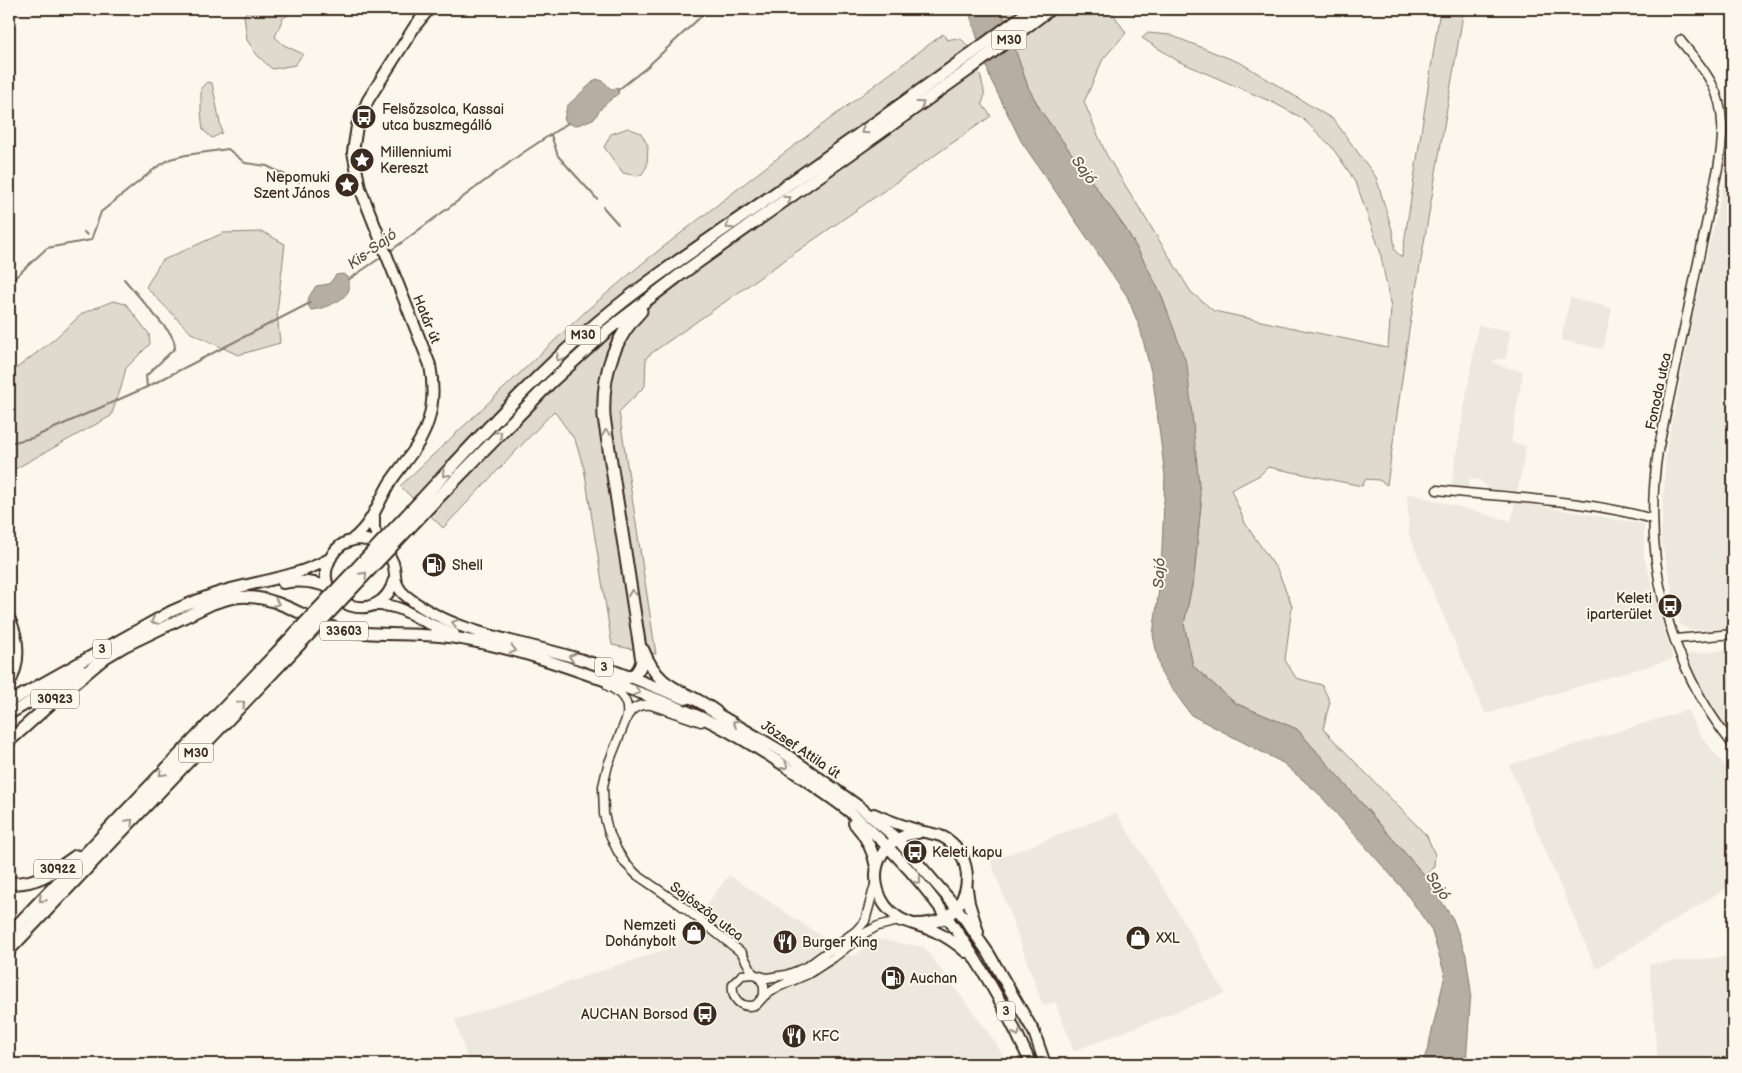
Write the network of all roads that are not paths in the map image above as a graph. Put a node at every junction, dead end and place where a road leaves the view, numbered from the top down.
1 (419, 9) edge
2 (429, 9) edge
3 (1032, 9) edge
4 (1050, 9) edge
5 (415, 26) junction
6 (1680, 40) dead end
7 (964, 66) junction
8 (677, 277) junction
9 (1437, 490) dead end
10 (426, 503) junction
11 (374, 516) junction
12 (1653, 519) junction
13 (353, 539) junction
14 (385, 550) junction
15 (331, 558) junction
16 (394, 580) junction
17 (330, 588) junction
18 (228, 599) joint
19 (208, 605) junction
20 (372, 605) junction
21 (9, 619) edge
22 (1733, 634) edge
23 (466, 639) junction
24 (1675, 639) junction
25 (640, 641) junction
26 (291, 645) junction
27 (103, 659) junction
28 (558, 664) junction
29 (596, 677) junction
30 (630, 677) junction
31 (9, 683) edge
32 (9, 702) edge
33 (716, 712) junction
34 (9, 714) edge
35 (626, 717) junction
36 (713, 723) junction
37 (9, 741) edge
38 (1733, 745) edge
39 (823, 793) junction
40 (862, 808) junction
41 (924, 832) junction
42 (100, 838) junction
43 (897, 839) junction
44 (888, 847) junction
45 (877, 869) junction
46 (876, 881) junction
47 (9, 883) edge
48 (966, 888) junction
49 (957, 908) junction
50 (946, 917) junction
51 (912, 923) junction
52 (9, 934) edge
53 (732, 945) junction
54 (9, 950) edge
55 (988, 954) junction
56 (977, 960) junction
57 (742, 975) junction
58 (756, 975) junction
59 (764, 996) junction
60 (1031, 1064) edge
61 (1045, 1064) edge

1 - 5 main road
2 - 5 main road
3 - 7 highway, M30
4 - 7 highway, M30
5 - 11 main road, Határ út
6 - 12 street, Fonoda utca
8 -> 7 highway, M30
7 -> 10 highway, M30
10 -> 8 highway, M30
25 -> 8 highway
9 - 12 street
10 - 26 highway, M30, bridge
11 - 13 main road, Határ út
11 - 14 main road
12 - 24 street, Fonoda utca
13 - 14 main road
13 - 15 main road, 3
14 - 16 main road, 3
15 - 17 main road
15 -> 32 main road, 3
16 - 20 main road
30 -> 16 main road, József Attila út / 3
17 - 19 main road, 3
17 - 20 main road, 3
18 - 19 main road, 3
18 -> 23 main road, 33603
19 - 27 main road, 3
20 - 23 main road, 3
21 - 31 highway
22 - 24 street
23 -> 28 main road, József Attila út / 3
24 - 38 street, Fonoda utca
25 - 30 highway
25 - 33 highway
26 -> 42 highway, M30
54 -> 26 highway, M30
27 - 34 main road, 3
27 - 37 highway, 30923
28 - 29 main road, József Attila út / 3
28 - 35 street
29 - 30 highway
29 -> 36 main road, József Attila út / 3
30 - 33 main road, József Attila út / 3
40 -> 33 main road, József Attila út / 3
35 - 36 street
35 - 53 street, Sajószög utca
36 -> 39 main road, József Attila út / 3
39 - 44 main road, József Attila út / 3
39 - 45 main road
40 - 41 main road
40 - 43 main road, József Attila út / 3
41 - 43 main road
41 - 48 main road
42 - 47 highway, 30922
42 -> 52 highway, M30
43 - 44 main road
43 - 49 main road, József Attila út / 3
44 - 45 main road
44 -> 50 main road, József Attila út / 3
45 - 46 main road
46 - 51 main road
46 - 58 street
48 - 49 main road
48 - 55 main road
49 - 50 main road
49 - 55 main road, József Attila út / 3
50 - 51 main road
50 - 56 main road, József Attila út / 3
51 - 56 main road
51 - 59 street
53 - 57 street
53 - 58 street, Sajószög utca
55 - 61 main road, József Attila út / 3
56 -> 60 main road, József Attila út / 3
57 - 58 street
57 - 59 street
58 - 59 street

